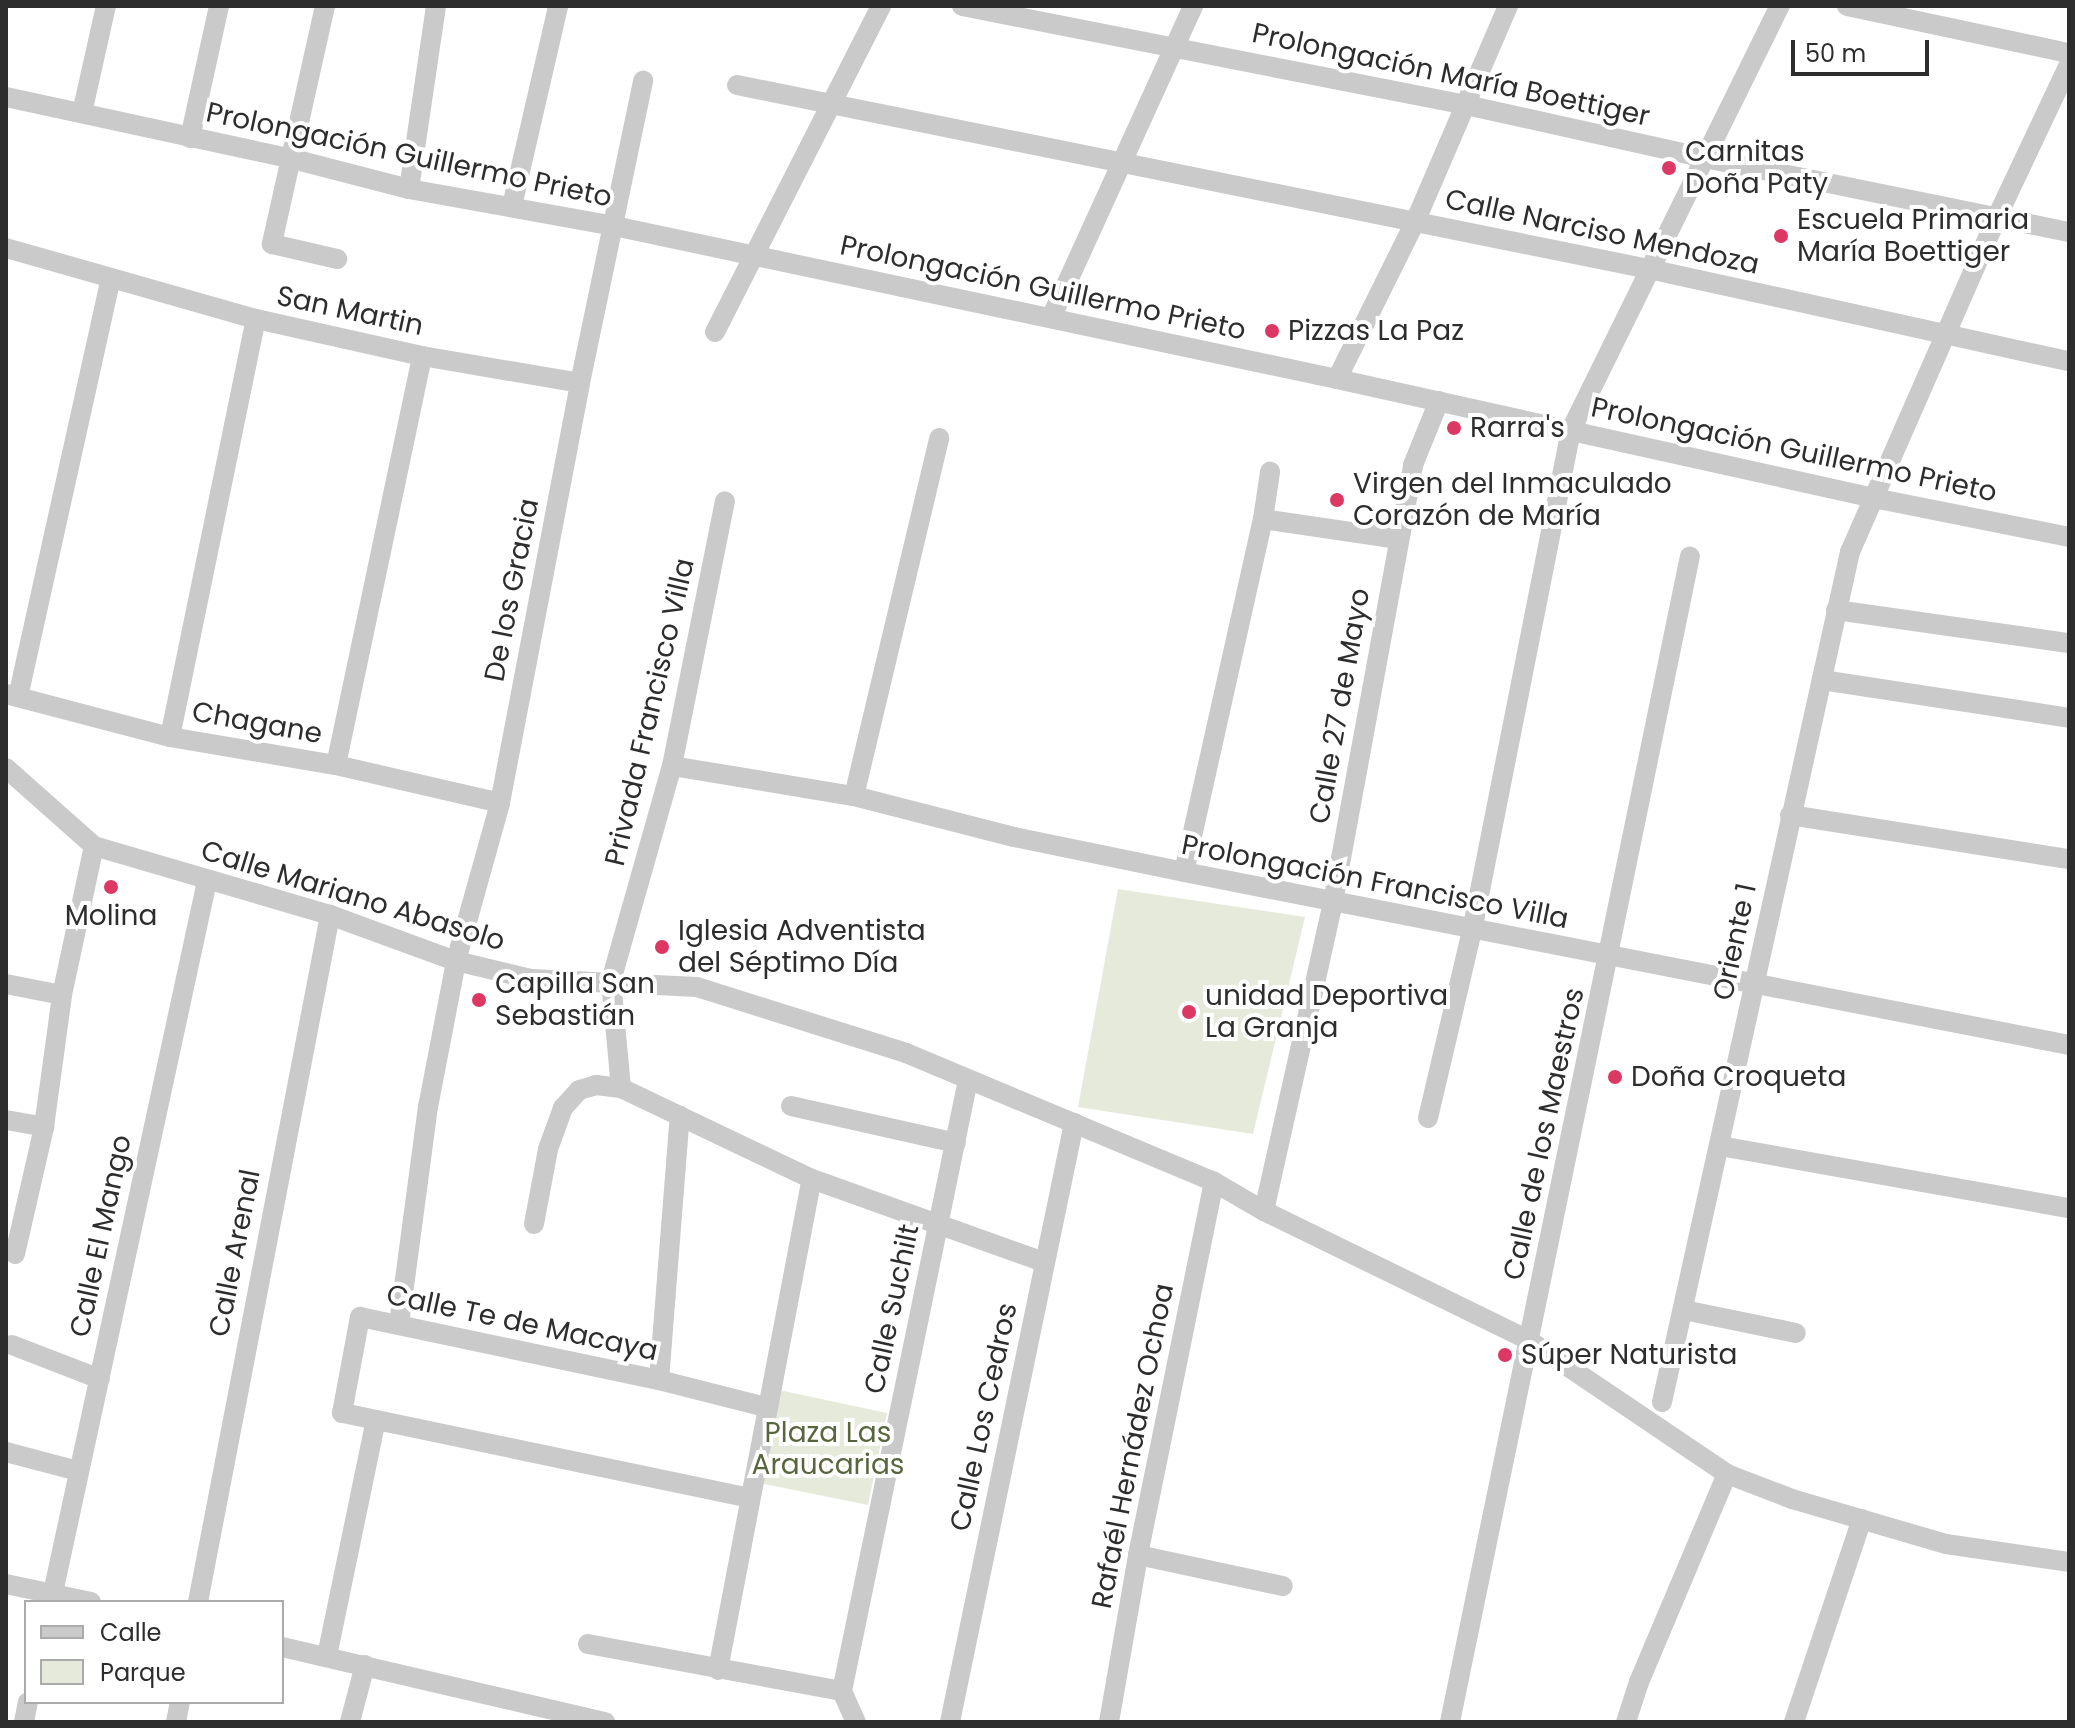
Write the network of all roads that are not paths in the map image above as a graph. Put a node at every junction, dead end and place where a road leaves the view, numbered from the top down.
1 (106, 6) edge
2 (219, 6) edge
3 (325, 6) edge
4 (436, 6) edge
5 (558, 6) edge
6 (881, 6) edge
7 (962, 6) edge
8 (1193, 6) edge
9 (1508, 6) edge
10 (1780, 6) edge
11 (1847, 6) edge
12 (1174, 45) junction
13 (2069, 53) edge
14 (2069, 65) edge
15 (643, 81) dead end
16 (737, 85) dead end
17 (6, 97) edge
18 (831, 105) junction
19 (1466, 105) junction
20 (82, 113) junction
21 (190, 138) junction
22 (289, 158) junction
23 (1705, 158) junction
24 (1123, 162) junction
25 (409, 189) junction
26 (512, 206) junction
27 (1997, 217) junction
28 (1415, 222) junction
29 (614, 226) junction
30 (2069, 232) edge
31 (7, 255) edge
32 (756, 256) junction
33 (337, 259) dead end
34 (1649, 269) junction
35 (111, 279) junction
36 (1051, 318) junction
37 (256, 319) junction
38 (715, 332) dead end
39 (1947, 334) junction
40 (422, 356) junction
41 (2069, 361) edge
42 (1337, 379) junction
43 (580, 383) junction
44 (1439, 401) junction
45 (1571, 430) junction
46 (939, 438) dead end
47 (1270, 472) dead end
48 (1874, 498) junction
49 (725, 501) dead end
50 (1263, 519) junction
51 (2069, 537) edge
52 (1399, 539) junction
53 (1690, 556) dead end
54 (1836, 610) junction
55 (2069, 643) edge
56 (1822, 680) junction
57 (12, 696) edge
58 (2069, 718) edge
59 (170, 737) junction
60 (336, 765) junction
61 (672, 766) junction
62 (6, 768) edge
63 (854, 796) junction
64 (500, 803) junction
65 (1790, 815) junction
66 (94, 846) junction
67 (2069, 859) edge
68 (1184, 872) junction
69 (207, 881) junction
70 (1333, 902) junction
71 (330, 915) junction
72 (1472, 931) junction
73 (1610, 957) junction
74 (456, 961) junction
75 (611, 981) junction
76 (6, 984) edge
77 (1756, 985) junction
78 (62, 995) junction
79 (2069, 1045) edge
80 (968, 1080) junction
81 (621, 1088) junction
82 (791, 1106) dead end
83 (680, 1116) junction
84 (1428, 1118) dead end
85 (6, 1120) edge
86 (1074, 1123) junction
87 (44, 1127) junction
88 (956, 1143) junction
89 (1720, 1146) junction
90 (812, 1179) junction
91 (1214, 1182) junction
92 (2069, 1208) edge
93 (1264, 1211) junction
94 (534, 1224) dead end
95 (937, 1225) junction
96 (15, 1254) dead end
97 (1044, 1262) junction
98 (1684, 1310) junction
99 (399, 1324) junction
100 (1796, 1333) dead end
101 (1530, 1341) junction
102 (12, 1345) dead end
103 (100, 1379) junction
104 (659, 1380) junction
105 (1662, 1402) dead end
106 (766, 1407) junction
107 (376, 1420) junction
108 (6, 1452) edge
109 (78, 1471) junction
110 (1727, 1474) junction
111 (750, 1498) junction
112 (1862, 1519) junction
113 (1138, 1555) junction
114 (2069, 1562) edge
115 (6, 1584) edge
116 (1283, 1586) dead end
117 (52, 1597) edge
118 (75, 1600) edge
119 (198, 1600) edge
120 (588, 1644) dead end
121 (284, 1647) edge
122 (327, 1656) junction
123 (365, 1665) junction
124 (718, 1670) junction
125 (842, 1691) junction
126 (350, 1722) edge
127 (605, 1722) edge
128 (856, 1722) edge
129 (950, 1722) edge
130 (1109, 1722) edge
131 (1450, 1722) edge
132 (1626, 1722) edge
133 (1794, 1722) edge

1 - 20 street
2 - 21 street
3 - 22 street
4 - 25 street
5 - 26 street
6 - 18 street
7 - 12 street, Prolongación María Boettiger
8 - 12 street
9 - 19 street
10 - 23 street
11 - 13 street
12 - 19 street, Prolongación María Boettiger
12 - 24 street
14 - 27 street, Oriente 1
15 - 29 street, De los Gracia
16 - 18 street, Calle Narciso Mendoza
17 - 20 street, Prolongación Guillermo Prieto
18 - 24 street, Calle Narciso Mendoza
18 - 32 street
19 - 23 street, Prolongación María Boettiger
19 - 28 street
20 - 21 street, Prolongación Guillermo Prieto
21 - 22 street, Prolongación Guillermo Prieto
22 - 25 street, Prolongación Guillermo Prieto
22 - 33 street
23 - 27 street, Prolongación María Boettiger
23 - 34 street
24 - 28 street, Calle Narciso Mendoza
24 - 36 street
25 - 26 street, Prolongación Guillermo Prieto
26 - 29 street, Prolongación Guillermo Prieto
27 - 30 street, Prolongación María Boettiger
27 - 39 street, Oriente 1
28 - 34 street, Calle Narciso Mendoza
28 - 42 street
29 - 32 street, Prolongación Guillermo Prieto
29 - 43 street, De los Gracia
31 - 35 street, San Martin
32 - 36 street, Prolongación Guillermo Prieto
32 - 38 street
34 - 39 street, Calle Narciso Mendoza
34 - 45 street
35 - 37 street, San Martin
35 - 57 street
36 - 42 street, Prolongación Guillermo Prieto
37 - 40 street, San Martin
37 - 59 street
39 - 41 street, Calle Narciso Mendoza
39 - 48 street, Oriente 1
40 - 43 street, San Martin
40 - 60 street
42 - 44 street, Prolongación Guillermo Prieto
43 - 64 street, De los Gracia
44 - 45 street, Prolongación Guillermo Prieto
44 - 52 street, Calle 27 de Mayo
45 - 48 street, Prolongación Guillermo Prieto
45 - 72 street
46 - 63 street
47 - 50 street
48 - 51 street, Prolongación Guillermo Prieto
48 - 54 street, Oriente 1
49 - 61 street, Privada Francisco Villa
50 - 52 street
50 - 68 street
52 - 70 street, Calle 27 de Mayo
53 - 73 street, Calle de los Maestros
54 - 55 street
54 - 56 street, Oriente 1
56 - 58 street
56 - 65 street, Oriente 1
57 - 59 street, Chagane
59 - 60 street, Chagane
60 - 64 street, Chagane
61 - 63 street, Prolongación Francisco Villa
61 - 75 street, Privada Francisco Villa
62 - 66 street
63 - 68 street, Prolongación Francisco Villa
64 - 74 street, De los Gracia
65 - 67 street
65 - 77 street, Oriente 1
66 - 69 street, Calle Mariano Abasolo
66 - 78 street
68 - 70 street, Prolongación Francisco Villa
69 - 71 street, Calle Mariano Abasolo
69 - 103 street, Calle El Mango
70 - 72 street, Prolongación Francisco Villa
70 - 93 street, Calle 27 de Mayo
71 - 74 street, Calle Mariano Abasolo
71 - 119 street, Calle Arenal
72 - 73 street, Prolongación Francisco Villa
72 - 84 street
73 - 77 street, Prolongación Francisco Villa
73 - 101 street, Calle de los Maestros
74 - 75 street, Calle Mariano Abasolo
74 - 99 street, De los Gracia
75 - 80 street, Calle Mariano Abasolo
75 - 81 street
76 - 78 street
77 - 79 street, Prolongación Francisco Villa
77 - 89 street, Oriente 1
78 - 87 street
80 - 86 street, Calle Mariano Abasolo
80 - 88 street, Calle Suchilt
81 - 83 street
81 - 94 street
82 - 88 street
83 - 90 street
83 - 104 street
85 - 87 street
86 - 91 street, Calle Mariano Abasolo
86 - 97 street, Calle Los Cedros
87 - 96 street
88 - 95 street, Calle Suchilt
89 - 92 street
89 - 98 street, Oriente 1
90 - 95 street
90 - 106 street
91 - 93 street, Calle Mariano Abasolo
91 - 113 street, Rafaél Hernádez Ochoa
93 - 101 street, Calle Mariano Abasolo
95 - 97 street
95 - 125 street, Calle Suchilt
97 - 129 street, Calle Los Cedros
98 - 100 street
98 - 105 street, Oriente 1
99 - 104 street, Calle Te de Macaya
99 - 107 street, Calle Te de Macaya
101 - 110 street
101 - 131 street, Calle de los Maestros
102 - 103 street
103 - 109 street, Calle El Mango
104 - 106 street, Calle Te de Macaya
106 - 111 street
107 - 111 street
107 - 122 street
108 - 109 street
109 - 117 street, Calle El Mango
110 - 112 street
110 - 132 street
111 - 124 street
112 - 114 street
112 - 133 street
113 - 116 street
113 - 130 street, Rafaél Hernádez Ochoa
115 - 117 street
117 - 118 street
120 - 124 street
121 - 122 street
122 - 123 street
123 - 126 street
123 - 127 street
124 - 125 street
125 - 128 street

